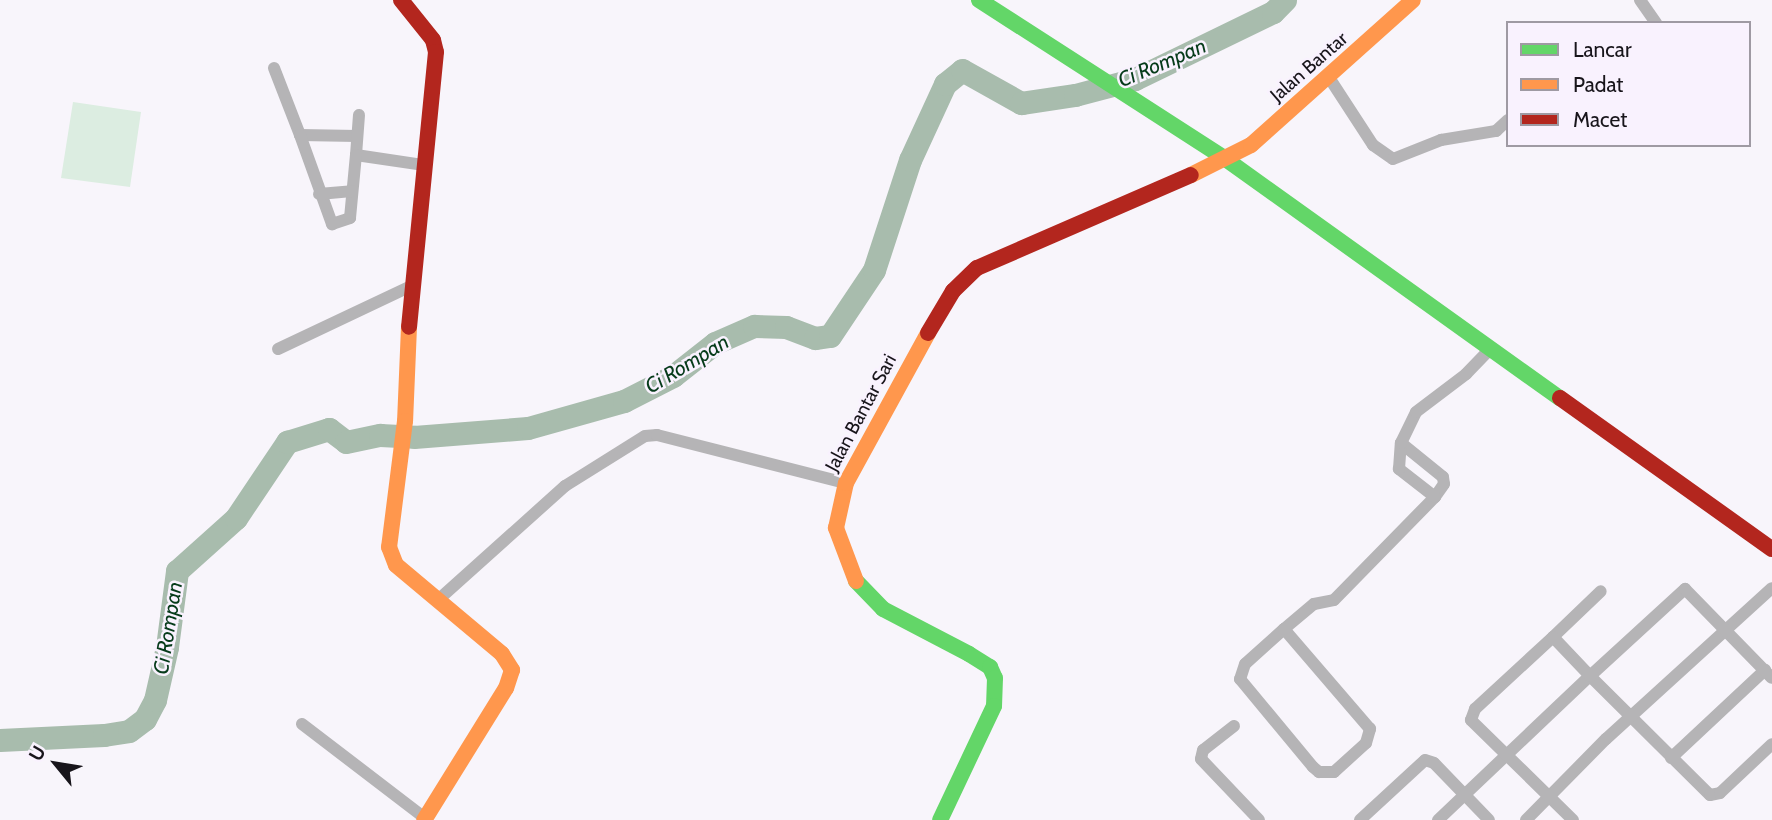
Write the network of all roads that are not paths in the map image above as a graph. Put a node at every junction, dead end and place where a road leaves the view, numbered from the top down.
1 (401, 0) edge
2 (979, 0) edge
3 (1413, 0) edge
4 (1640, 0) edge
5 (1656, 21) edge
6 (274, 68) dead end
7 (1329, 79) junction
8 (359, 115) dead end
9 (1506, 122) edge
10 (300, 135) junction
11 (357, 136) junction
12 (356, 155) junction
13 (1227, 160) junction
14 (424, 165) junction
15 (352, 191) junction
16 (319, 194) junction
17 (411, 286) junction
18 (278, 349) dead end
19 (1489, 350) junction
20 (1401, 443) junction
21 (846, 483) junction
22 (1435, 496) junction
23 (1772, 549) edge
24 (1772, 588) edge
25 (1601, 591) dead end
26 (438, 600) junction
27 (1727, 628) junction
28 (1284, 629) junction
29 (1553, 637) junction
30 (1769, 674) edge
31 (1590, 676) junction
32 (1630, 718) junction
33 (302, 724) dead end
34 (1234, 726) dead end
35 (1772, 744) edge
36 (1505, 756) junction
37 (1671, 758) junction
38 (1466, 795) junction
39 (1547, 796) junction
40 (424, 819) edge
41 (940, 820) edge
42 (1259, 820) edge
43 (1360, 820) edge
44 (1438, 820) edge
45 (1489, 820) edge
46 (1526, 820) edge
47 (1573, 820) edge

1 - 14 street
2 - 13 street
3 - 7 street, Jalan Bantar
4 - 5 street
6 - 10 street
7 - 9 street
7 - 13 street, Jalan Bantar
8 - 11 street
10 - 11 street
10 - 16 street
11 - 12 street
12 - 14 street
12 - 15 street
13 - 19 street
13 - 21 street, Jalan Bantar Sari
14 - 17 street
15 - 16 street
15 - 16 street
17 - 18 street
17 - 26 street
19 - 20 street
19 - 23 street
20 - 22 street
20 - 22 street
21 - 26 street
21 - 41 street, Jalan Bantar Sari
22 - 28 street
24 - 27 street
25 - 29 street
26 - 40 street
27 - 30 street
27 - 31 street
27 - 32 street
28 - 28 street
29 - 31 street
29 - 36 street
30 - 37 street
31 - 32 street
31 - 36 street
32 - 37 street
32 - 39 street
33 - 40 street
34 - 42 street
35 - 37 street
36 - 38 street
36 - 39 street
38 - 43 street
38 - 44 street
38 - 45 street
39 - 46 street
39 - 47 street

